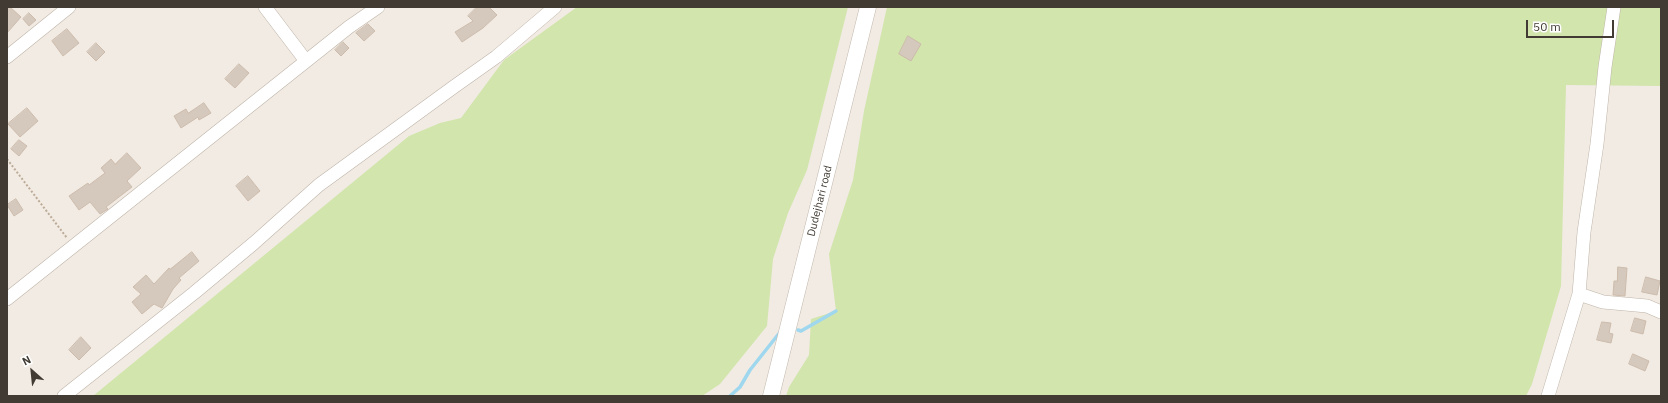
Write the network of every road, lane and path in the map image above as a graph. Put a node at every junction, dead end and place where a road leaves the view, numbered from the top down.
1 (69, 7) edge
2 (265, 7) edge
3 (378, 7) edge
4 (555, 7) edge
5 (868, 7) edge
6 (1614, 7) edge
7 (7, 57) edge
8 (306, 60) junction
9 (7, 159) edge
10 (73, 245) junction
11 (1579, 294) junction
12 (7, 299) edge
13 (1661, 312) edge
14 (64, 396) edge
15 (771, 396) edge
16 (1548, 396) edge

1 - 7 street
2 - 8 street
3 - 8 street
4 - 14 street
5 - 15 street, Dudejhari road
6 - 11 street
8 - 10 street
9 - 10 path
10 - 12 street
11 - 13 street
11 - 16 street

